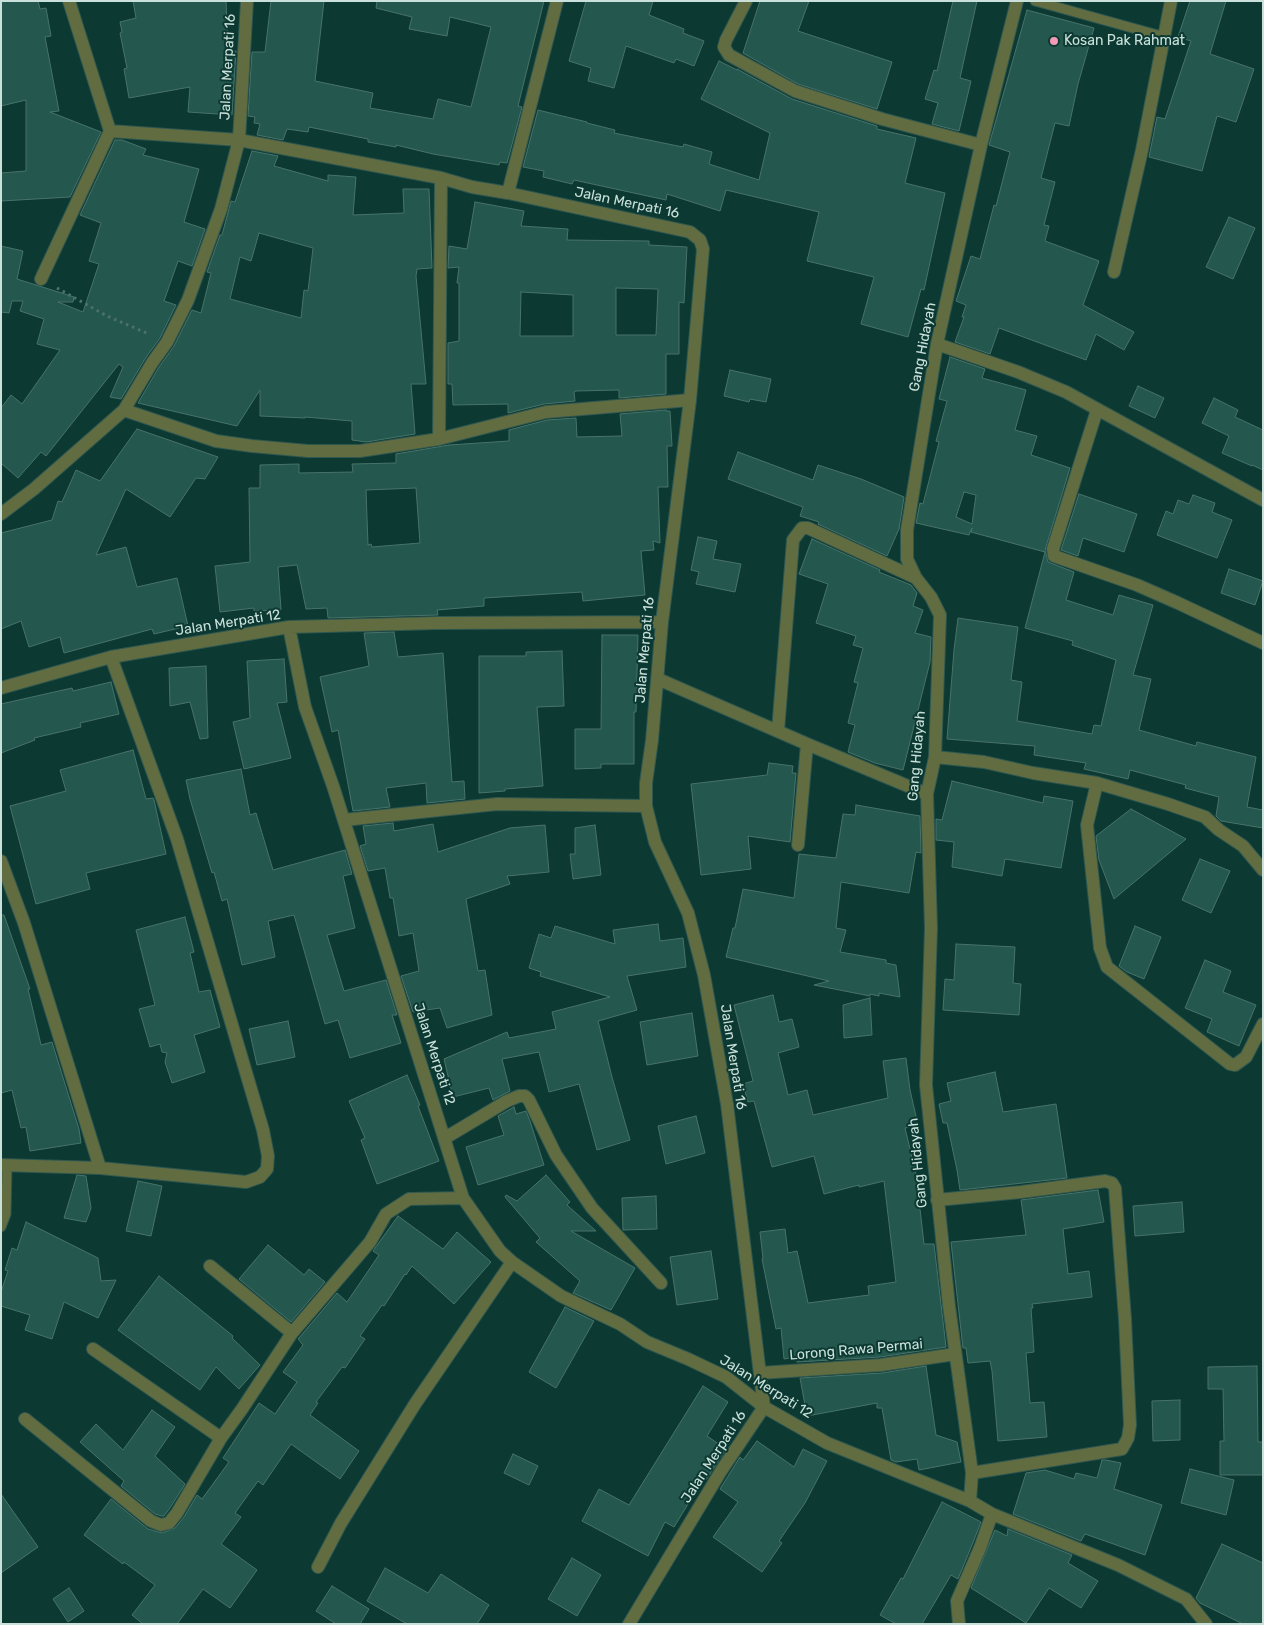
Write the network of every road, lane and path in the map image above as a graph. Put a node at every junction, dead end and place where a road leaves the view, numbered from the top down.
1 (69, 1) edge
2 (246, 1) edge
3 (557, 1) edge
4 (746, 1) edge
5 (1016, 1) edge
6 (1035, 1) edge
7 (1171, 1) edge
8 (1165, 37) junction
9 (110, 131) junction
10 (239, 140) junction
11 (981, 145) junction
12 (441, 178) junction
13 (508, 193) junction
14 (1114, 272) dead end
15 (41, 278) joint
16 (167, 342) junction
17 (937, 344) junction
18 (690, 400) junction
19 (124, 410) junction
20 (1097, 410) junction
21 (439, 440) junction
22 (1263, 500) edge
23 (1, 514) edge
24 (916, 578) junction
25 (662, 622) junction
26 (289, 627) junction
27 (1263, 643) edge
28 (111, 657) junction
29 (658, 679) junction
30 (1, 688) edge
31 (778, 731) junction
32 (807, 744) junction
33 (935, 757) junction
34 (1097, 783) junction
35 (927, 794) junction
36 (646, 806) junction
37 (344, 820) junction
38 (798, 845) dead end
39 (1, 861) edge
40 (1263, 870) edge
41 (1263, 1024) edge
42 (445, 1138) junction
43 (1, 1152) edge
44 (4, 1165) edge
45 (100, 1168) junction
46 (463, 1198) junction
47 (937, 1200) junction
48 (1, 1227) edge
49 (512, 1262) junction
50 (210, 1266) dead end
51 (661, 1283) dead end
52 (292, 1332) junction
53 (93, 1349) dead end
54 (955, 1354) junction
55 (760, 1373) junction
56 (764, 1407) junction
57 (26, 1419) dead end
58 (221, 1438) junction
59 (972, 1473) junction
60 (970, 1501) junction
61 (992, 1514) junction
62 (318, 1566) dead end
63 (629, 1624) edge
64 (959, 1624) edge
65 (1206, 1624) edge

1 - 9 street
2 - 10 street, Jalan Merpati 16
3 - 13 street
4 - 11 street
5 - 11 street, Gang Hidayah
6 - 8 lane
7 - 8 street
8 - 14 street
9 - 10 street
9 - 15 street
10 - 12 street, Jalan Merpati 16
10 - 16 street
11 - 17 street, Gang Hidayah
12 - 13 street, Jalan Merpati 16
12 - 21 street
13 - 18 street, Jalan Merpati 16
15 - 16 path
16 - 19 street
17 - 20 street
17 - 24 street, Gang Hidayah
18 - 21 street
18 - 25 street, Jalan Merpati 16
19 - 21 street
19 - 23 street
20 - 22 street
20 - 27 street
24 - 31 street
24 - 33 street, Gang Hidayah
25 - 26 street
25 - 29 street, Jalan Merpati 16
26 - 28 street, Jalan Merpati 12
26 - 37 street, Jalan Merpati 12
28 - 30 street, Jalan Merpati 12
28 - 45 street
29 - 31 street
29 - 36 street, Jalan Merpati 16
31 - 32 street
32 - 35 street
32 - 38 street
33 - 34 street
33 - 35 street, Gang Hidayah
34 - 40 street
34 - 41 street
35 - 47 street, Gang Hidayah
36 - 37 street
36 - 55 street, Jalan Merpati 16
37 - 42 street, Jalan Merpati 12
39 - 45 street
42 - 46 street, Jalan Merpati 12
42 - 51 street
43 - 44 street
44 - 45 street
44 - 48 lane
46 - 49 street, Jalan Merpati 12
46 - 52 street
47 - 54 street, Gang Hidayah
47 - 59 street
49 - 56 street, Jalan Merpati 12
49 - 62 street
50 - 52 street
52 - 58 street
53 - 58 street
54 - 55 street, Lorong Rawa Permai
54 - 59 street, Gang Hidayah
55 - 56 street, Jalan Merpati 16
56 - 60 street, Jalan Merpati 12
56 - 63 street, Jalan Merpati 16
57 - 58 street
59 - 60 street, Gang Hidayah
60 - 61 street, Jalan Merpati 12
61 - 64 street
61 - 65 street, Jalan Merpati 12

